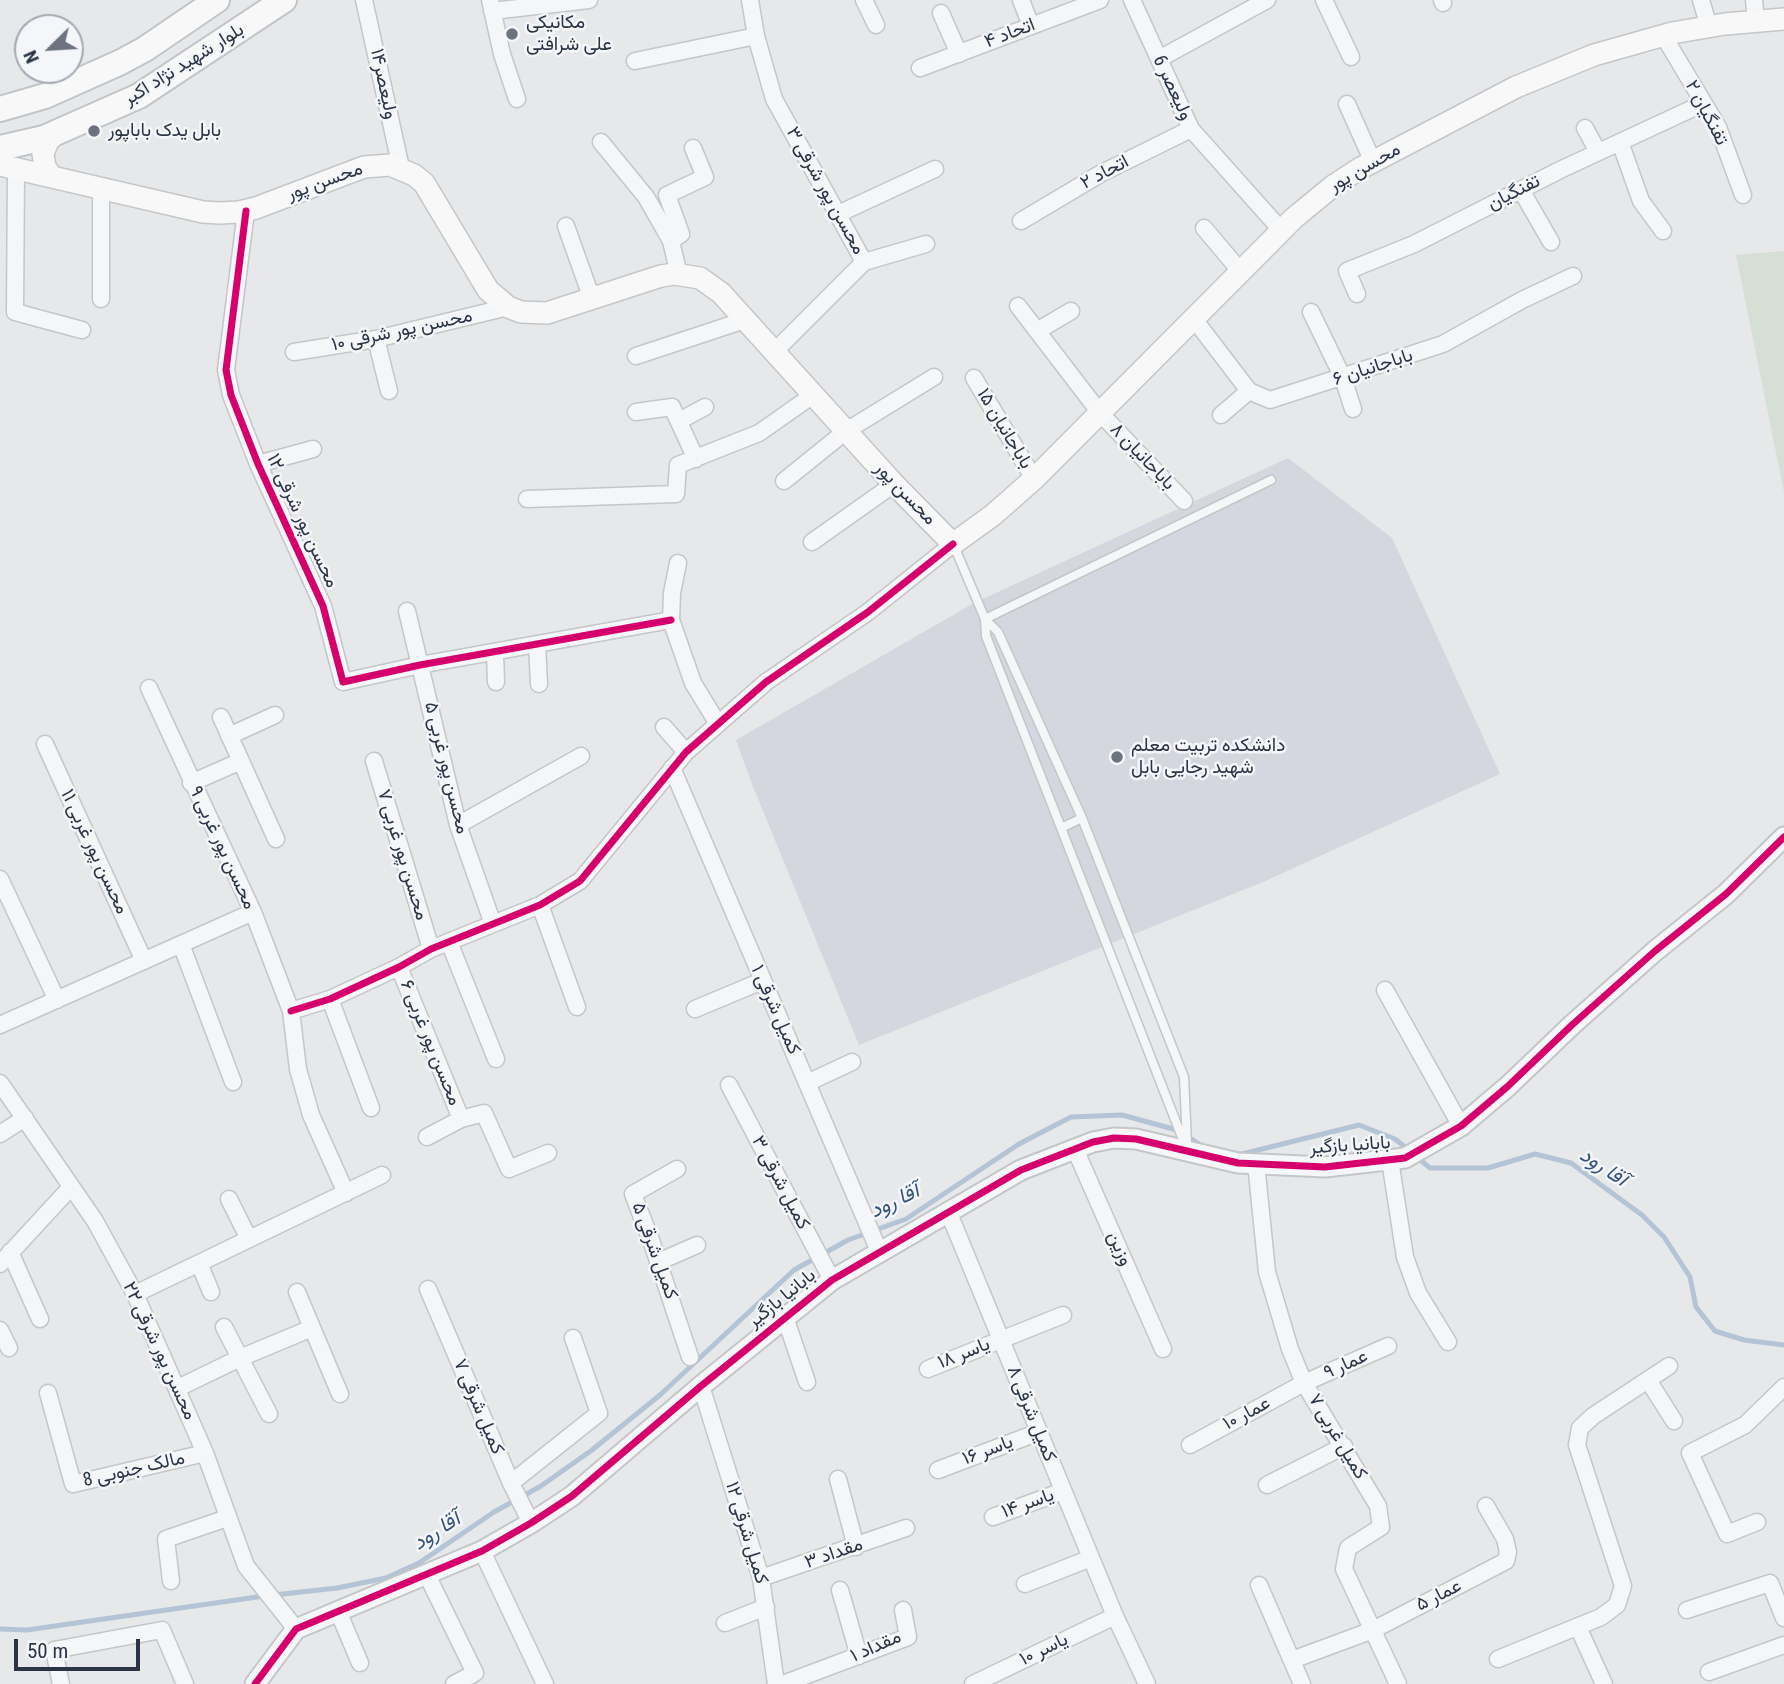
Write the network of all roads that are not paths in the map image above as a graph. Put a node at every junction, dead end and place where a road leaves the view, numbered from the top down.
1 (217, 0) edge
2 (284, 0) edge
3 (365, 0) edge
4 (589, 0) edge
5 (750, 0) edge
6 (864, 0) edge
7 (1021, 0) edge
8 (1100, 0) edge
9 (1132, 0) edge
10 (1267, 0) edge
11 (1324, 0) edge
12 (1701, 0) edge
13 (491, 5) edge
14 (188, 10) edge
15 (1755, 10) edge
16 (942, 13) dead end
17 (1784, 19) edge
18 (876, 25) dead end
19 (1031, 26) junction
20 (1709, 27) junction
21 (1663, 35) junction
22 (756, 36) junction
23 (959, 54) junction
24 (1351, 57) dead end
25 (1159, 59) junction
26 (635, 61) dead end
27 (920, 68) dead end
28 (517, 99) dead end
29 (1347, 104) dead end
30 (1702, 104) junction
31 (0, 109) edge
32 (1585, 128) dead end
33 (1191, 129) junction
34 (55, 134) junction
35 (601, 142) dead end
36 (1620, 142) junction
37 (0, 148) edge
38 (693, 148) dead end
39 (1598, 152) junction
40 (1373, 162) junction
41 (8, 167) edge
42 (401, 168) junction
43 (935, 169) dead end
44 (52, 177) junction
45 (101, 188) junction
46 (1521, 190) junction
47 (1743, 195) dead end
48 (246, 211) junction
49 (838, 214) junction
50 (1021, 221) dead end
51 (566, 226) dead end
52 (1204, 228) dead end
53 (1282, 230) junction
54 (1663, 231) dead end
55 (671, 242) junction
56 (1551, 242) dead end
57 (926, 244) dead end
58 (864, 262) junction
59 (1241, 272) junction
60 (679, 275) junction
61 (1573, 276) dead end
62 (1357, 294) dead end
63 (101, 299) dead end
64 (592, 299) junction
65 (1018, 306) dead end
66 (509, 307) junction
67 (1071, 311) dead end
68 (1311, 312) dead end
69 (1194, 319) junction
70 (745, 320) junction
71 (82, 330) dead end
72 (1037, 331) junction
73 (376, 339) junction
74 (294, 352) dead end
75 (774, 352) junction
76 (636, 356) dead end
77 (934, 377) dead end
78 (974, 378) dead end
79 (1343, 378) junction
80 (389, 391) dead end
81 (1249, 391) junction
82 (813, 394) junction
83 (705, 407) dead end
84 (1353, 409) dead end
85 (636, 412) dead end
86 (1100, 413) junction
87 (1221, 415) dead end
88 (679, 421) junction
89 (846, 431) junction
90 (313, 449) dead end
91 (696, 459) junction
92 (258, 464) junction
93 (1034, 479) junction
94 (1271, 480) dead end
95 (784, 481) dead end
96 (894, 484) junction
97 (527, 499) dead end
98 (1184, 501) dead end
99 (812, 542) dead end
100 (953, 544) junction
101 (678, 563) dead end
102 (407, 611) dead end
103 (671, 620) junction
104 (985, 620) junction
105 (537, 644) junction
106 (495, 653) junction
107 (420, 665) junction
108 (496, 682) dead end
109 (539, 684) dead end
110 (149, 688) dead end
111 (275, 715) dead end
112 (221, 717) dead end
113 (718, 724) junction
114 (664, 727) dead end
115 (229, 736) junction
116 (45, 744) dead end
117 (686, 752) junction
118 (581, 756) dead end
119 (241, 761) junction
120 (374, 761) dead end
121 (672, 768) junction
122 (191, 783) junction
123 (1082, 818) junction
124 (458, 825) junction
125 (1061, 828) junction
126 (1784, 837) edge
127 (275, 839) dead end
128 (0, 879) edge
129 (540, 905) junction
130 (253, 912) junction
131 (493, 924) junction
132 (449, 942) junction
133 (181, 944) junction
134 (431, 949) junction
135 (144, 961) junction
136 (399, 967) junction
137 (762, 981) junction
138 (1385, 990) dead end
139 (330, 999) junction
140 (57, 1000) junction
141 (577, 1007) dead end
142 (695, 1009) dead end
143 (291, 1010) junction
144 (0, 1025) edge
145 (496, 1059) dead end
146 (852, 1062) dead end
147 (233, 1082) dead end
148 (0, 1083) edge
149 (807, 1083) junction
150 (729, 1085) dead end
151 (371, 1108) dead end
152 (24, 1118) junction
153 (461, 1119) junction
154 (1452, 1130) junction
155 (0, 1135) edge
156 (427, 1137) dead end
157 (1075, 1149) junction
158 (1187, 1150) junction
159 (548, 1153) dead end
160 (1397, 1159) junction
161 (1256, 1163) junction
162 (677, 1169) dead end
163 (382, 1175) dead end
164 (71, 1186) junction
165 (346, 1193) junction
166 (229, 1199) dead end
167 (948, 1211) junction
168 (248, 1239) junction
169 (697, 1245) dead end
170 (879, 1251) junction
171 (5, 1258) edge
172 (659, 1262) junction
173 (199, 1263) junction
174 (832, 1280) junction
175 (428, 1289) dead end
176 (211, 1292) dead end
177 (297, 1293) dead end
178 (135, 1294) junction
179 (1063, 1315) dead end
180 (785, 1317) junction
181 (40, 1319) dead end
182 (224, 1328) dead end
183 (312, 1328) junction
184 (0, 1330) edge
185 (573, 1338) dead end
186 (1000, 1339) junction
187 (1448, 1342) dead end
188 (1388, 1346) dead end
189 (9, 1348) dead end
190 (1163, 1349) dead end
191 (690, 1357) dead end
192 (240, 1358) junction
193 (1669, 1366) dead end
194 (928, 1368) dead end
195 (1648, 1380) junction
196 (807, 1382) dead end
197 (1304, 1383) junction
198 (701, 1386) junction
199 (1784, 1387) edge
200 (178, 1388) junction
201 (48, 1393) dead end
202 (340, 1394) dead end
203 (269, 1414) dead end
204 (1674, 1421) dead end
205 (1039, 1432) junction
206 (1190, 1445) dead end
207 (1344, 1446) junction
208 (205, 1453) junction
209 (938, 1470) dead end
210 (838, 1479) dead end
211 (1267, 1485) dead end
212 (1063, 1491) junction
213 (520, 1502) junction
214 (1486, 1506) dead end
215 (993, 1517) dead end
216 (227, 1518) junction
217 (1757, 1522) dead end
218 (906, 1528) dead end
219 (856, 1547) junction
220 (482, 1551) junction
221 (1091, 1558) junction
222 (427, 1575) junction
223 (761, 1578) junction
224 (171, 1581) dead end
225 (1025, 1584) dead end
226 (1259, 1585) dead end
227 (840, 1590) dead end
228 (766, 1608) junction
229 (1687, 1610) dead end
230 (338, 1611) junction
231 (903, 1611) dead end
232 (1115, 1616) junction
233 (1784, 1618) edge
234 (725, 1623) dead end
235 (1578, 1627) junction
236 (296, 1629) junction
237 (1373, 1630) junction
238 (1784, 1645) edge
239 (859, 1656) junction
240 (1498, 1659) dead end
241 (1292, 1660) junction
242 (360, 1663) dead end
243 (1709, 1672) dead end
244 (61, 1684) edge
245 (185, 1684) edge
246 (255, 1684) edge
247 (454, 1684) edge
248 (545, 1684) edge
249 (776, 1684) edge
250 (783, 1684) edge
251 (973, 1684) edge
252 (1146, 1684) edge
253 (1302, 1684) edge
254 (1398, 1684) edge
255 (1604, 1684) edge

1 - 14 main road, بلوار شهید نژاد اکبر
2 - 34 main road, بلوار شهید نژاد اکبر
3 - 42 street, ولیعصر۱۴
4 - 13 street
5 - 22 street, محسن پور شرقی ۳
6 - 18 street
7 - 19 street
8 - 19 street, اتحاد ۴
9 - 25 street, ولیعصر 6
10 - 25 street
11 - 24 street
12 - 20 street
13 - 28 street
14 - 31 main road, بلوار شهید نژاد اکبر
15 - 17 main road, محسن پور
15 - 20 main road, محسن پور
16 - 23 street
19 - 23 street, اتحاد ۴
20 - 21 main road, محسن پور
21 - 30 street, تفنگیان ۲
21 - 40 main road, محسن پور
22 - 26 street
22 - 49 street, محسن پور شرقی ۳
23 - 27 street, اتحاد ۴
25 - 33 street, ولیعصر 6
29 - 40 street
30 - 36 street, تفنگیان
30 - 47 street, تفنگیان ۲
32 - 39 street
33 - 50 street, اتحاد ۲
33 - 53 street, ولیعصر 6
34 - 37 main road, بلوار شهید نژاد اکبر
34 - 44 main road
35 - 55 street
36 - 39 street, تفنگیان
36 - 54 street
38 - 55 street
39 - 46 street, تفنگیان
40 - 53 main road, محسن پور
41 - 44 main road, محسن پور
41 - 71 street
42 - 48 main road, محسن پور
42 - 66 main road
43 - 49 street
44 - 45 main road, محسن پور
45 - 48 main road, محسن پور
45 - 63 street
46 - 56 street
46 - 62 street, تفنگیان
48 - 92 street, محسن پور شرقی ۱۲
49 - 58 street, محسن پور شرقی ۳
51 - 64 street
52 - 59 street
53 - 59 main road, محسن پور
55 - 60 street
57 - 58 street
58 - 75 street, محسن پور شرقی ۳
59 - 69 main road, محسن پور
60 - 64 main road, محسن پور
60 - 70 main road, محسن پور
61 - 79 street, باباجانیان ۶
64 - 66 main road, محسن پور
65 - 72 street, باباجانیان ۸
66 - 73 street, محسن پور شرقی ۱۰
67 - 72 street
68 - 79 street
69 - 81 street
69 - 86 main road, محسن پور
70 - 75 main road, محسن پور
70 - 76 street
72 - 86 street, باباجانیان ۸
73 - 74 street, محسن پور شرقی ۱۰
73 - 80 street
75 - 82 main road, محسن پور
77 - 89 street
78 - 93 street, باباجانیان ۱۵
79 - 81 street, باباجانیان ۶
79 - 84 street
81 - 87 street
82 - 89 main road, محسن پور
82 - 91 street
83 - 88 street
85 - 88 street
86 - 93 main road, محسن پور
86 - 98 street, باباجانیان ۸
88 - 91 street
89 - 95 street
89 - 96 main road, محسن پور
90 - 92 street
91 - 97 street
92 - 107 street, محسن پور شرقی ۱۲
93 - 100 main road, محسن پور
94 - 104 lane
96 - 99 street
96 - 100 main road, محسن پور
100 - 104 lane
100 - 113 street
101 - 103 street
102 - 107 street, محسن پور غربی ۵
103 - 105 street, محسن پور شرقی ۱۲
103 - 113 street
104 - 123 lane
104 - 125 lane
105 - 106 street, محسن پور شرقی ۱۲
105 - 109 street
106 - 107 street, محسن پور شرقی ۱۲
106 - 108 street
107 - 124 street, محسن پور غربی ۵
110 - 122 street, محسن پور غربی ۹
111 - 115 street
112 - 115 street
113 - 117 street
114 - 117 street
115 - 119 street
116 - 135 street, محسن پور غربی ۱۱
117 - 121 street
118 - 124 street
119 - 122 street
119 - 127 street
120 - 134 street, محسن پور غربی ۷
121 - 129 street
121 - 137 street, کمیل شرقی ۱
122 - 130 street, محسن پور غربی ۹
123 - 125 lane
123 - 158 lane
124 - 131 street, محسن پور غربی ۵
125 - 158 lane
126 - 154 street
128 - 140 street
129 - 131 street
129 - 141 street
130 - 133 street
130 - 143 street, محسن پور غربی ۹
131 - 132 street
132 - 134 street
132 - 145 street
133 - 135 street
133 - 147 street
134 - 136 street
135 - 140 street
136 - 139 street
136 - 153 street, محسن پور غربی ۶
137 - 142 street
137 - 149 street, کمیل شرقی ۱
138 - 154 street
139 - 143 street
139 - 151 street
140 - 144 street
143 - 165 street, محسن پور غربی ۹
146 - 149 street
148 - 152 street, محسن پور شرقی ۲۲
149 - 170 street, کمیل شرقی ۱
150 - 174 street, کمیل شرقی ۳
152 - 155 street
152 - 164 street, محسن پور شرقی ۲۲
153 - 156 street
153 - 159 street
154 - 160 street
157 - 158 street, بابانیا بازگیر
157 - 167 street, بابانیا بازگیر
157 - 190 street, وزین
158 - 161 street, بابانیا بازگیر
160 - 161 street, بابانیا بازگیر
160 - 187 street
161 - 197 street, کمیل غربی ۷
162 - 172 street, کمیل شرقی ۵
163 - 165 street
164 - 171 street
164 - 178 street, محسن پور شرقی ۲۲
165 - 168 street
166 - 168 street
167 - 170 street, بابانیا بازگیر
167 - 186 street, کمیل شرقی ۸
168 - 173 street
169 - 172 street
170 - 174 street, بابانیا بازگیر
171 - 181 street
172 - 191 street, کمیل شرقی ۵
173 - 176 street
173 - 178 street
174 - 180 street, بابانیا بازگیر
175 - 213 street, کمیل شرقی ۷
177 - 183 street
178 - 200 street, محسن پور شرقی ۲۲
179 - 186 street, یاسر ۱۸
180 - 196 street
180 - 198 street, بابانیا بازگیر
182 - 192 street
183 - 192 street
183 - 202 street
184 - 189 street
185 - 213 street
186 - 194 street, یاسر ۱۸
186 - 205 street, کمیل شرقی ۸
188 - 197 street, عمار ۹
192 - 200 street
192 - 203 street
193 - 195 street
195 - 204 street
195 - 235 street
197 - 206 street, عمار ۱۰
197 - 207 street, کمیل غربی ۷
198 - 213 street, بابانیا بازگیر
198 - 223 street, کمیل شرقی ۱۲
199 - 217 street
200 - 208 street, محسن پور شرقی ۲۲
201 - 208 street, مالک جنوبی 8
205 - 209 street, یاسر ۱۶
205 - 212 street, کمیل شرقی ۸
207 - 211 street
207 - 237 street, کمیل غربی ۷
208 - 216 street, محسن پور شرقی ۲۲
210 - 219 street
212 - 215 street, یاسر ۱۴
212 - 221 street, کمیل شرقی ۸
213 - 220 street, بابانیا بازگیر
214 - 237 street, عمار ۵
216 - 224 street
216 - 236 street, محسن پور شرقی ۲۲
218 - 219 street, مقداد ۳
219 - 223 street, مقداد ۳
220 - 222 street, بابانیا بازگیر
220 - 248 street
221 - 225 street
221 - 232 street, کمیل شرقی ۸
222 - 230 street, بابانیا بازگیر
222 - 247 street
223 - 228 street, کمیل شرقی ۱۲
226 - 241 street
227 - 239 street
228 - 234 street
228 - 249 street, کمیل شرقی ۱۲
229 - 233 street
230 - 236 street, بابانیا بازگیر
230 - 242 street
231 - 239 street, مقداد ۱
232 - 251 street, یاسر ۱۰
232 - 252 street, کمیل شرقی ۸
235 - 240 street
235 - 255 street
236 - 246 street
237 - 241 street, عمار ۵
237 - 254 street, کمیل غربی ۷
238 - 243 street
239 - 250 street, مقداد ۱
241 - 253 street
244 - 245 street

